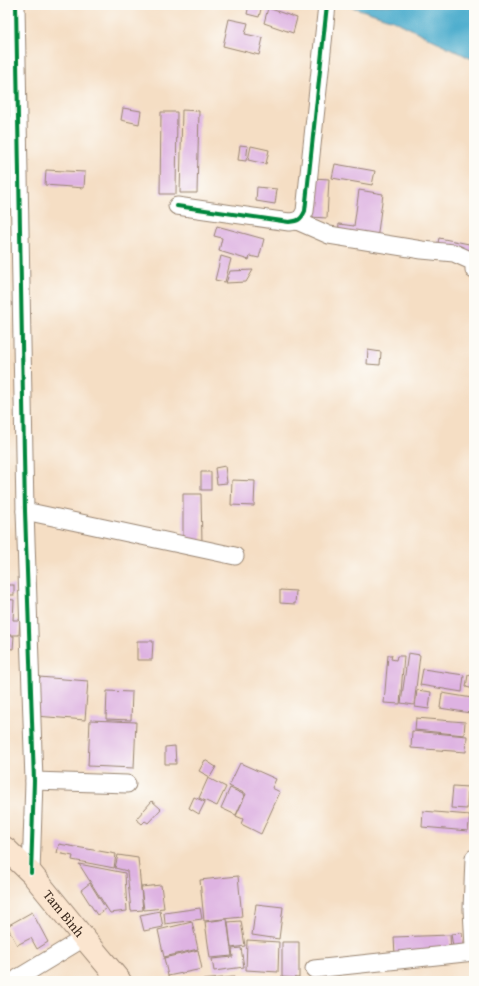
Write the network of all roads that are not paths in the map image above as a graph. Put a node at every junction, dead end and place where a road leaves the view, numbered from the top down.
1 (16, 5) edge
2 (327, 5) edge
3 (177, 206) dead end
4 (298, 222) junction
5 (474, 270) edge
6 (24, 511) junction
7 (235, 556) dead end
8 (34, 781) junction
9 (127, 784) dead end
10 (5, 848) edge
11 (474, 858) edge
12 (32, 873) junction
13 (84, 938) junction
14 (474, 947) edge
15 (474, 952) edge
16 (314, 969) dead end
17 (17, 981) edge
18 (120, 981) edge

1 - 6 street
2 - 4 street
3 - 4 street
4 - 5 street
6 - 7 street
6 - 8 street
8 - 9 street
8 - 12 street
10 - 12 main road, Tam Bình
11 - 14 street
12 - 13 main road, Tam Bình
13 - 17 street
13 - 18 main road, Tam Bình
15 - 16 street

